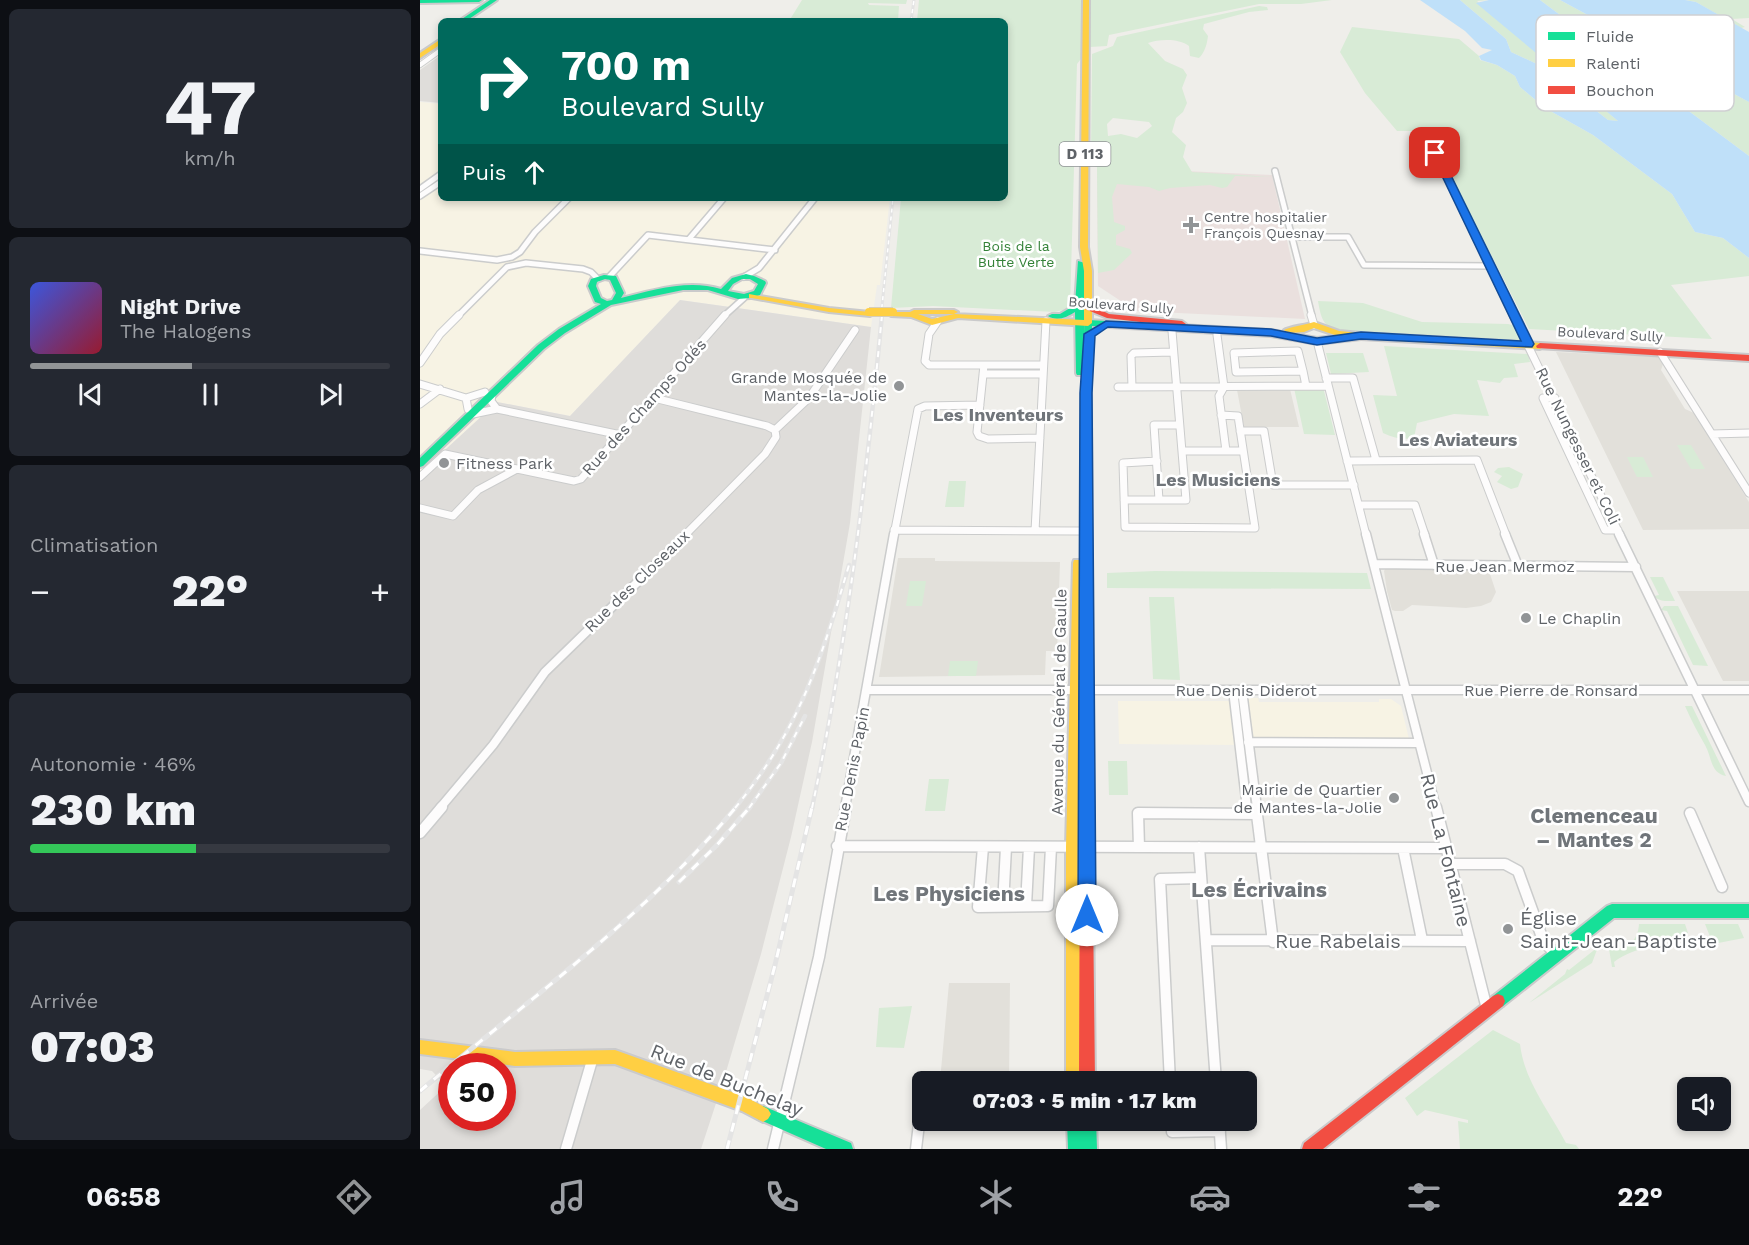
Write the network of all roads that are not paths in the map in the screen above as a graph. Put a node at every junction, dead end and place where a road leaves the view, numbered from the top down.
1 (479, 0) edge
2 (494, 0) edge
3 (502, 0) edge
4 (1086, 0) edge
5 (420, 1) edge
6 (467, 18) edge
7 (475, 18) edge
8 (438, 37) edge
9 (438, 43) edge
10 (420, 49) edge
11 (438, 52) edge
12 (420, 56) edge
13 (420, 65) edge
14 (1425, 132) dead end
15 (1275, 171) dead end
16 (438, 176) edge
17 (438, 184) edge
18 (420, 189) edge
19 (420, 196) edge
20 (566, 201) edge
21 (721, 201) edge
22 (813, 201) edge
23 (1292, 237) junction
24 (689, 239) junction
25 (776, 250) junction
26 (420, 251) edge
27 (510, 257) junction
28 (497, 260) junction
29 (514, 262) junction
30 (1491, 266) junction
31 (744, 276) junction
32 (604, 278) junction
33 (761, 284) junction
34 (728, 290) junction
35 (748, 297) junction
36 (611, 299) junction
37 (869, 313) junction
38 (726, 314) junction
39 (933, 318) junction
40 (1063, 319) junction
41 (1046, 321) junction
42 (1084, 321) junction
43 (1177, 328) junction
44 (855, 330) dead end
45 (929, 334) junction
46 (1216, 334) dead end
47 (1316, 334) junction
48 (1529, 344) junction
49 (1172, 352) junction
50 (1660, 352) junction
51 (1749, 358) edge
52 (420, 363) edge
53 (984, 364) junction
54 (1043, 364) junction
55 (1303, 371) junction
56 (983, 374) junction
57 (1043, 374) junction
58 (1326, 378) junction
59 (420, 384) edge
60 (1306, 386) junction
61 (1328, 386) junction
62 (1118, 387) dead end
63 (1132, 387) junction
64 (1176, 387) junction
65 (1224, 387) junction
66 (440, 389) junction
67 (488, 394) junction
68 (654, 398) junction
69 (1555, 398) junction
70 (420, 405) edge
71 (980, 405) junction
72 (468, 407) junction
73 (497, 409) junction
74 (1221, 415) junction
75 (1179, 425) junction
76 (775, 430) junction
77 (1240, 431) junction
78 (1749, 433) edge
79 (1712, 434) junction
80 (621, 435) junction
81 (1040, 438) junction
82 (1182, 451) junction
83 (1226, 451) junction
84 (1243, 451) junction
85 (420, 454) edge
86 (1376, 460) junction
87 (1347, 461) junction
88 (1157, 462) junction
89 (420, 464) edge
90 (517, 469) junction
91 (420, 477) edge
92 (1354, 485) junction
93 (1749, 493) edge
94 (1124, 500) junction
95 (1160, 500) junction
96 (1359, 505) junction
97 (420, 508) edge
98 (894, 530) junction
99 (1618, 530) junction
100 (1035, 531) junction
101 (1079, 531) junction
102 (1374, 564) junction
103 (1434, 565) junction
104 (1518, 566) junction
105 (1636, 567) junction
106 (867, 690) junction
107 (1081, 690) junction
108 (1238, 690) junction
109 (1406, 690) junction
110 (1696, 690) junction
111 (1749, 690) edge
112 (1248, 742) junction
113 (1419, 743) junction
114 (1749, 802) edge
115 (1252, 813) junction
116 (1690, 813) dead end
117 (420, 833) edge
118 (837, 846) junction
119 (983, 846) junction
120 (1006, 847) junction
121 (1029, 847) junction
122 (1051, 847) junction
123 (1073, 847) junction
124 (1087, 847) junction
125 (1139, 847) junction
126 (1199, 848) junction
127 (1262, 848) junction
128 (1403, 848) junction
129 (1446, 848) junction
130 (1450, 864) junction
131 (1201, 878) junction
132 (1722, 887) dead end
133 (1003, 906) junction
134 (1026, 906) junction
135 (1749, 910) edge
136 (1206, 940) junction
137 (1422, 940) junction
138 (1470, 940) junction
139 (1273, 942) junction
140 (1556, 955) junction
141 (1487, 1010) junction
142 (420, 1047) edge
143 (592, 1057) junction
144 (1074, 1071) edge
145 (1087, 1071) edge
146 (1169, 1071) edge
147 (1215, 1071) edge
148 (781, 1123) junction
149 (918, 1131) edge
150 (1075, 1131) edge
151 (1088, 1131) edge
152 (1220, 1131) edge
153 (566, 1149) edge
154 (773, 1149) edge
155 (845, 1149) edge
156 (916, 1149) edge
157 (1076, 1149) edge
158 (1089, 1149) edge
159 (1221, 1149) edge
160 (1310, 1149) edge

1 - 5 main road
2 - 6 main road
3 - 7 main road
4 - 42 main road, D 113
8 - 10 main road
9 - 12 main road
11 - 13 street
14 - 30 street, Rue Nungesser et Coli
15 - 23 street, Rue La Fontaine
16 - 18 street
17 - 19 street
20 - 29 street
21 - 24 street
22 - 25 street
23 - 30 street
23 - 47 street, Rue La Fontaine
24 - 25 street
24 - 32 street
25 - 31 street
25 - 33 street
26 - 28 street
27 - 28 street
27 - 29 street
27 - 29 street
28 - 29 street
29 - 32 street
29 - 52 street
30 - 48 street, Rue Nungesser et Coli
31 - 33 main road
31 - 34 main road
32 - 36 main road
32 - 36 main road
33 - 35 main road
33 - 37 main road
34 - 35 main road
34 - 36 main road
34 - 38 street, Rue des Champs Odés
35 - 37 main road
35 - 38 street, Rue des Champs Odés
36 - 67 main road
37 - 39 main road, Boulevard Sully, bridge
38 - 68 street, Rue des Champs Odés
39 - 40 main road, Boulevard Sully
39 - 41 main road, Boulevard Sully
39 - 45 street
39 - 45 street
40 - 41 main road, Boulevard Sully
40 - 42 main road, Boulevard Sully
41 - 54 street
42 - 43 main road, Boulevard Sully
42 - 47 main road, Boulevard Sully
42 - 101 main road, Avenue du Général de Gaulle / D 113
42 - 107 main road, Avenue du Général de Gaulle / D 113
43 - 47 main road, Boulevard Sully
43 - 49 street
44 - 76 street
45 - 53 street
46 - 65 street
47 - 48 main road, Boulevard Sully
47 - 58 street, Rue La Fontaine
48 - 50 main road, Boulevard Sully
48 - 69 street, Rue Nungesser et Coli
49 - 63 street
49 - 64 street
50 - 51 main road, Boulevard Sully
50 - 79 street
53 - 54 street
53 - 56 street
54 - 57 street
55 - 55 street
55 - 60 street
56 - 57 street
56 - 71 street
57 - 81 street
58 - 61 street, Rue La Fontaine
58 - 86 street
59 - 66 street
60 - 61 street
60 - 65 street
61 - 87 street, Rue La Fontaine
62 - 63 street
63 - 64 street
64 - 65 street
64 - 75 street
65 - 74 street
66 - 70 street
66 - 72 street
67 - 72 main road
67 - 72 street
67 - 73 street
68 - 76 street
68 - 80 street, Rue des Champs Odés
69 - 99 street, Rue Nungesser et Coli
69 - 99 street
71 - 81 street
71 - 98 street, Rue Denis Papin
72 - 73 street
72 - 85 main road
72 - 89 main road
73 - 80 street
74 - 77 street
74 - 83 street
75 - 82 street
75 - 88 street
76 - 117 street, Rue des Closeaux
77 - 84 street
77 - 92 street
78 - 79 street
79 - 93 street
80 - 90 street, Rue des Champs Odés
81 - 100 street
82 - 83 street
82 - 95 street
83 - 84 street
84 - 94 street
86 - 87 street
86 - 104 street
87 - 92 street, Rue La Fontaine
88 - 94 street
88 - 95 street
90 - 91 street, Rue des Champs Odés
90 - 97 street
92 - 96 street, Rue La Fontaine
94 - 95 street
96 - 102 street, Rue La Fontaine
96 - 103 street
98 - 100 street
98 - 106 street, Rue Denis Papin
99 - 105 street, Rue Nungesser et Coli
100 - 101 street
101 - 107 main road, Avenue du Général de Gaulle / D 113
102 - 103 street, Rue Jean Mermoz
102 - 109 street, Rue La Fontaine
103 - 104 street, Rue Jean Mermoz
104 - 105 street, Rue Jean Mermoz
105 - 110 street, Rue Nungesser et Coli
106 - 107 street, Rue Denis Diderot
106 - 118 street, Rue Denis Papin
107 - 108 street, Rue Denis Diderot
107 - 123 main road, Avenue du Général de Gaulle / D 113
107 - 124 main road, Avenue du Général de Gaulle / D 113
108 - 109 street, Rue Denis Diderot
108 - 112 street
108 - 115 street
109 - 110 street, Rue Pierre de Ronsard
109 - 113 street, Rue La Fontaine
110 - 111 street, Rue Pierre de Ronsard
110 - 114 street, Rue Nungesser et Coli
112 - 113 street
112 - 115 street
113 - 129 street, Rue La Fontaine
115 - 125 street
115 - 127 street
116 - 132 street
118 - 119 street
118 - 148 street, Rue Denis Papin
119 - 120 street
119 - 133 street
120 - 121 street
120 - 133 street
121 - 122 street
121 - 134 street
122 - 123 street
122 - 134 street
123 - 124 street
123 - 144 main road, Avenue du Général de Gaulle / D 113
124 - 125 street
124 - 145 main road, Avenue du Général de Gaulle / D 113
125 - 126 street
126 - 127 street
126 - 131 street
127 - 128 street
127 - 139 street
128 - 129 street
128 - 137 street
129 - 130 street, Rue La Fontaine
130 - 138 street, Rue La Fontaine
130 - 140 street
131 - 136 street
131 - 146 street
133 - 134 street
135 - 140 main road
136 - 139 street, Rue Rabelais
136 - 147 street
137 - 138 street, Rue Rabelais
137 - 139 street, Rue Rabelais
138 - 141 street, Rue La Fontaine
140 - 141 main road
141 - 160 main road
142 - 143 main road, Rue de Buchelay
143 - 148 main road, Rue de Buchelay
143 - 153 street
148 - 154 street, Rue Denis Papin
148 - 155 main road, Rue de Buchelay
149 - 156 street
150 - 157 main road
151 - 158 main road
152 - 159 street

